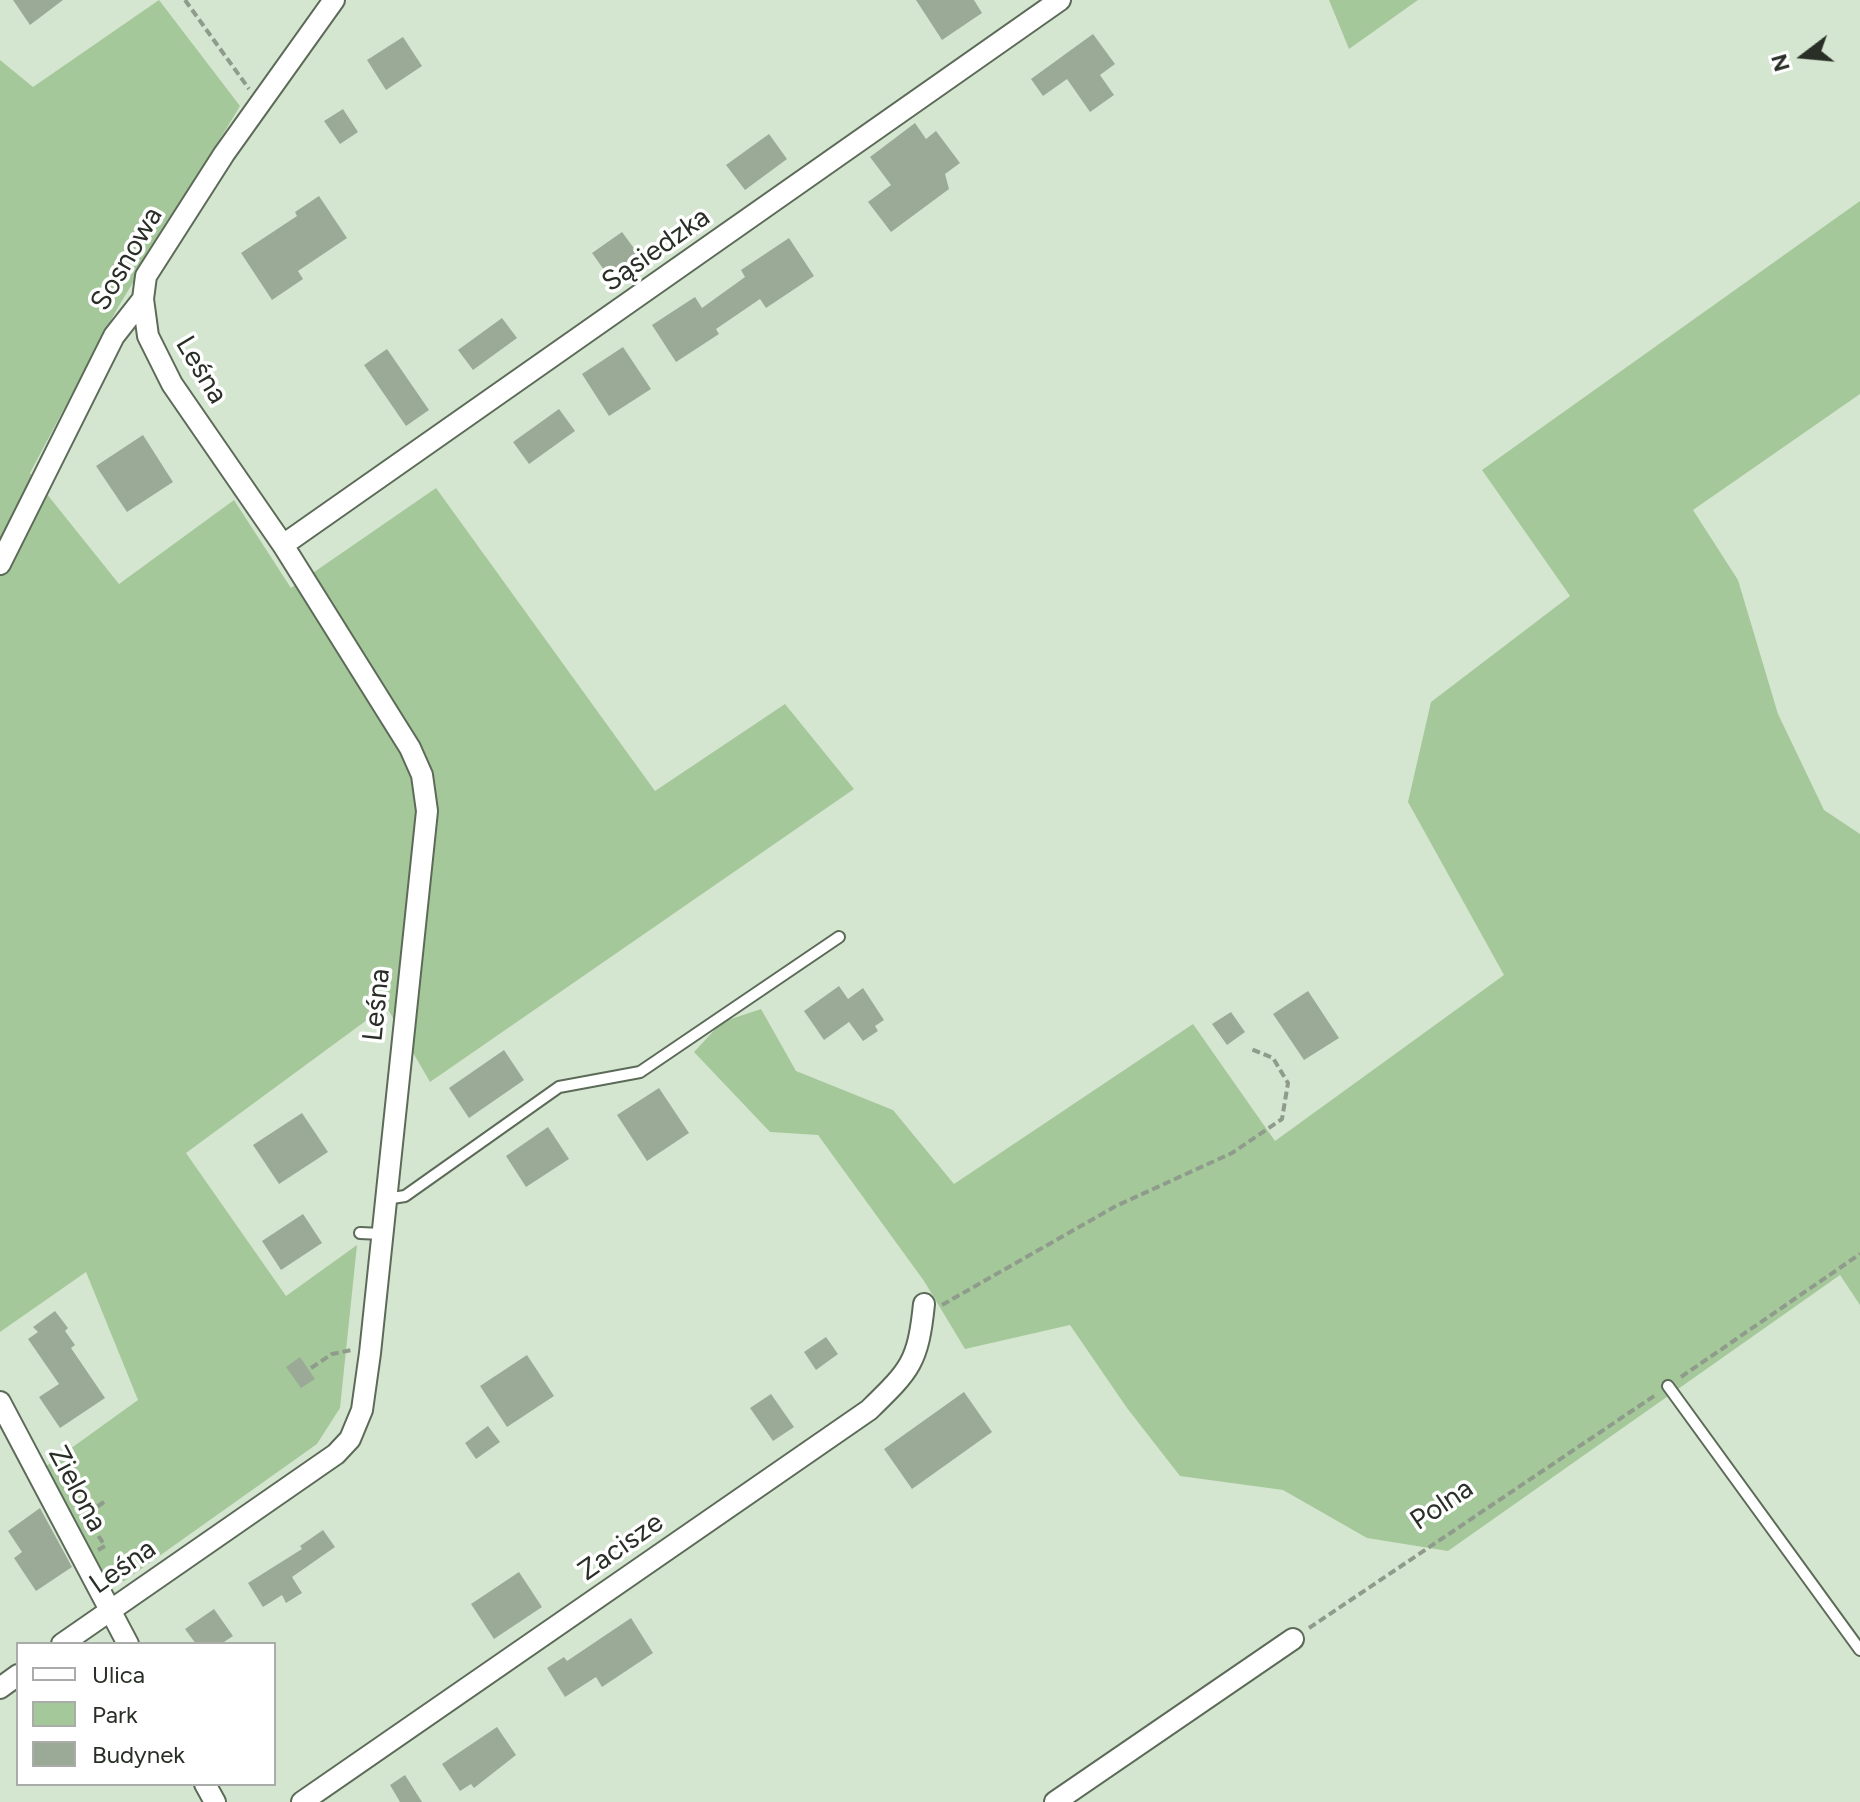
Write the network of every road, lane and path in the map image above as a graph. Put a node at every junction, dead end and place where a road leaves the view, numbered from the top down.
1 (185, 0) edge
2 (334, 0) edge
3 (1060, 0) edge
4 (259, 104) junction
5 (143, 299) junction
6 (283, 545) junction
7 (0, 564) edge
8 (839, 937) dead end
9 (1251, 1049) dead end
10 (386, 1199) junction
11 (360, 1233) dead end
12 (382, 1234) junction
13 (1860, 1254) edge
14 (924, 1311) joint
15 (353, 1364) dead end
16 (311, 1368) dead end
17 (1668, 1386) junction
18 (0, 1402) edge
19 (104, 1502) dead end
20 (83, 1561) junction
21 (110, 1611) junction
22 (1293, 1639) joint
23 (65, 1642) edge
24 (127, 1642) edge
25 (1860, 1650) edge
26 (302, 1802) edge
27 (1055, 1802) edge

1 - 4 path
2 - 4 street, Sosnowa
3 - 6 street, Sąsiedzka
4 - 5 street, Sosnowa
5 - 6 street, Leśna
5 - 7 street, Sosnowa
6 - 10 street, Leśna
8 - 10 lane
9 - 14 path
10 - 12 street, Leśna
11 - 12 lane
12 - 21 street, Leśna
13 - 17 path, Polna
14 - 26 street, Zacisze
15 - 16 path
17 - 22 path, Polna
17 - 25 lane
18 - 20 street, Zielona
19 - 20 path
20 - 21 street, Zielona
21 - 23 street, Leśna
21 - 24 street, Zielona
22 - 27 street

